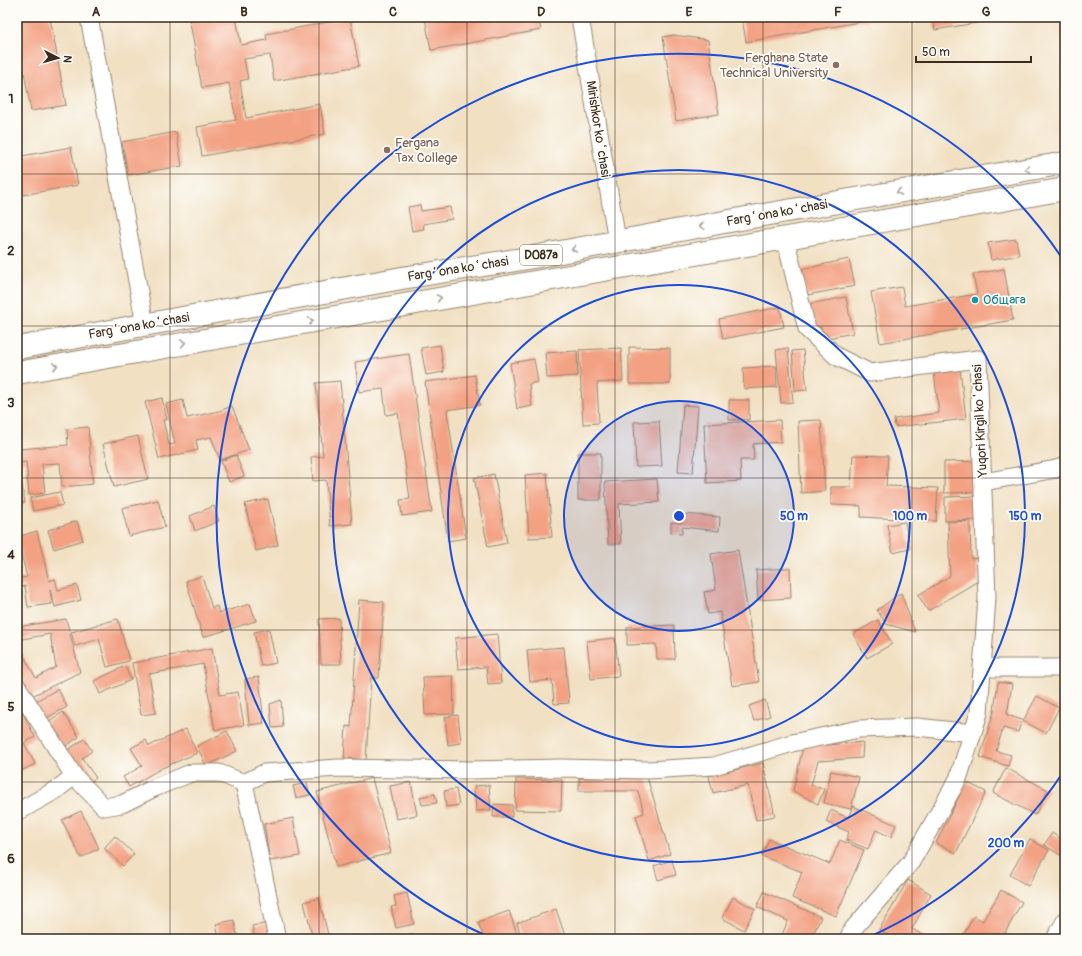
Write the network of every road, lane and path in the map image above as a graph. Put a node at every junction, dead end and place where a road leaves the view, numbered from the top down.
1 (89, 17) edge
2 (580, 17) edge
3 (1065, 163) edge
4 (1065, 189) edge
5 (785, 237) junction
6 (617, 241) junction
7 (522, 259) junction
8 (527, 283) junction
9 (145, 324) junction
10 (17, 348) edge
11 (17, 373) edge
12 (1065, 466) edge
13 (983, 482) junction
14 (982, 666) junction
15 (1065, 668) edge
16 (17, 686) edge
17 (972, 733) junction
18 (74, 776) junction
19 (244, 783) junction
20 (17, 811) edge
21 (1065, 921) edge
22 (277, 939) edge
23 (848, 939) edge
24 (1055, 939) edge

1 - 9 street
2 - 6 street, Mirishkor koʻchasi
3 -> 6 main road, Fargʻona koʻchasi / D087a
4 - 5 main road, Fargʻona koʻchasi / D087a
5 - 8 main road, Fargʻona koʻchasi / D087a
5 - 13 street, Yuqori Kirgil koʻchasi
6 -> 7 main road, Fargʻona koʻchasi / D087a
7 - 8 main road
7 - 9 main road, Fargʻona koʻchasi / D087a
11 -> 8 main road, Fargʻona koʻchasi / D087a
9 - 10 main road, Fargʻona koʻchasi / D087a
12 - 13 street
13 - 14 street, Yuqori Kirgil koʻchasi
14 - 15 street
14 - 17 street, Yuqori Kirgil koʻchasi
16 - 18 street
17 - 19 street
17 - 23 street, Yuqori Kirgil koʻchasi
18 - 19 street
18 - 20 street
19 - 22 street
21 - 24 street

